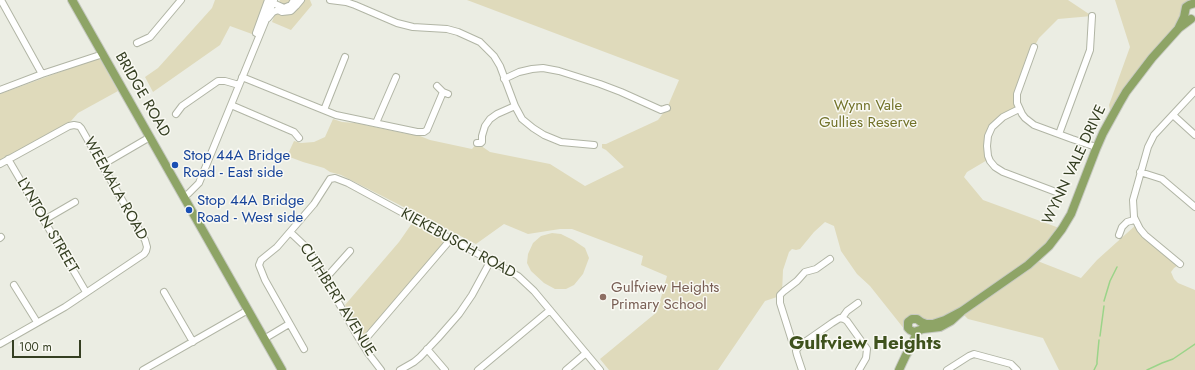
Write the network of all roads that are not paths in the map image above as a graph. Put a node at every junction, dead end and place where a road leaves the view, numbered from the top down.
1 (1, 0) edge
2 (72, 0) edge
3 (78, 0) edge
4 (181, 0) edge
5 (294, 0) edge
6 (301, 0) edge
7 (330, 0) edge
8 (272, 1) edge
9 (1194, 4) edge
10 (1092, 16) dead end
11 (1192, 17) edge
12 (265, 22) junction
13 (137, 43) dead end
14 (1034, 47) dead end
15 (105, 52) junction
16 (345, 57) dead end
17 (42, 74) junction
18 (396, 76) dead end
19 (242, 77) junction
20 (504, 79) junction
21 (239, 86) junction
22 (437, 86) dead end
23 (0, 90) edge
24 (1195, 91) edge
25 (231, 105) junction
26 (515, 106) junction
27 (1019, 109) junction
28 (324, 110) junction
29 (664, 111) dead end
30 (176, 114) dead end
31 (1173, 115) junction
32 (376, 123) junction
33 (1059, 134) junction
34 (1195, 135) edge
35 (152, 136) junction
36 (299, 138) dead end
37 (477, 143) dead end
38 (594, 145) dead end
39 (1096, 149) junction
40 (8, 159) junction
41 (0, 164) edge
42 (102, 165) junction
43 (1140, 172) junction
44 (1056, 192) dead end
45 (186, 196) junction
46 (75, 202) dead end
47 (1195, 207) edge
48 (44, 220) junction
49 (1134, 220) junction
50 (290, 232) junction
51 (1119, 235) dead end
52 (451, 239) junction
53 (350, 251) dead end
54 (830, 259) dead end
55 (491, 260) junction
56 (1180, 264) dead end
57 (325, 279) junction
58 (14, 285) dead end
59 (86, 292) junction
60 (164, 292) dead end
61 (858, 303) dead end
62 (250, 308) junction
63 (550, 310) junction
64 (842, 318) junction
65 (37, 322) junction
66 (289, 324) junction
67 (268, 336) junction
68 (193, 342) junction
69 (362, 343) junction
70 (0, 344) edge
71 (798, 348) junction
72 (304, 349) dead end
73 (427, 349) junction
74 (586, 353) junction
75 (142, 370) edge
76 (282, 370) edge
77 (287, 370) edge
78 (381, 370) edge
79 (400, 370) edge
80 (445, 370) edge
81 (478, 370) edge
82 (566, 370) edge
83 (600, 370) edge
84 (802, 370) edge
85 (859, 370) edge
86 (899, 370) edge
87 (947, 370) edge
88 (1017, 370) edge

1 - 17 street
2 - 15 main road, BRIDGE ROAD
3 - 15 main road, BRIDGE ROAD
4 - 13 street
5 - 8 street
6 - 12 street
7 - 20 street
8 - 12 street
8 - 19 street
9 - 11 main road, WYNN VALE DRIVE
10 - 33 street
11 - 39 main road, WYNN VALE DRIVE
12 - 19 street
14 - 27 street
15 - 17 street
15 - 35 main road, BRIDGE ROAD
16 - 28 street
17 - 23 street
18 - 32 street
19 - 21 street
19 - 28 street
20 - 26 street
20 - 29 street
21 - 25 street
21 - 30 street
22 - 32 street
24 - 31 street
25 - 36 street
25 - 45 street
26 - 37 street
26 - 38 street
27 - 33 street
27 - 44 street
28 - 32 street
31 - 34 street
31 - 43 street
33 - 39 street
35 - 42 street
35 - 45 main road, BRIDGE ROAD
39 - 86 main road, WYNN VALE DRIVE
40 - 41 street
40 - 42 street, WEEMALA ROAD
40 - 48 street, LYNTON STREET
42 - 59 street, WEEMALA ROAD
43 - 47 street
43 - 49 street
45 - 62 main road, BRIDGE ROAD
46 - 48 street
48 - 59 street, LYNTON STREET
49 - 51 street
49 - 56 street
50 - 52 street, KIEKEBUSCH ROAD
50 - 57 street, CUTHBERT AVENUE
50 - 66 street
52 - 55 street, KIEKEBUSCH ROAD
52 - 69 street
53 - 57 street
54 - 71 street
55 - 63 street, KIEKEBUSCH ROAD
55 - 73 street
57 - 69 street, CUTHBERT AVENUE
58 - 65 street
59 - 65 street, WEEMALA ROAD
60 - 68 street
61 - 64 street
62 - 67 main road, BRIDGE ROAD
62 - 68 street
62 - 76 main road, BRIDGE ROAD
63 - 74 street, KIEKEBUSCH ROAD
63 - 81 street
64 - 71 street
64 - 85 street
65 - 70 street, WEEMALA ROAD
66 - 67 street
66 - 72 street
67 - 77 main road, BRIDGE ROAD
68 - 75 street
69 - 78 street, CUTHBERT AVENUE
71 - 84 street
73 - 79 street
73 - 80 street
74 - 82 street
74 - 83 street, KIEKEBUSCH ROAD
87 - 88 street

